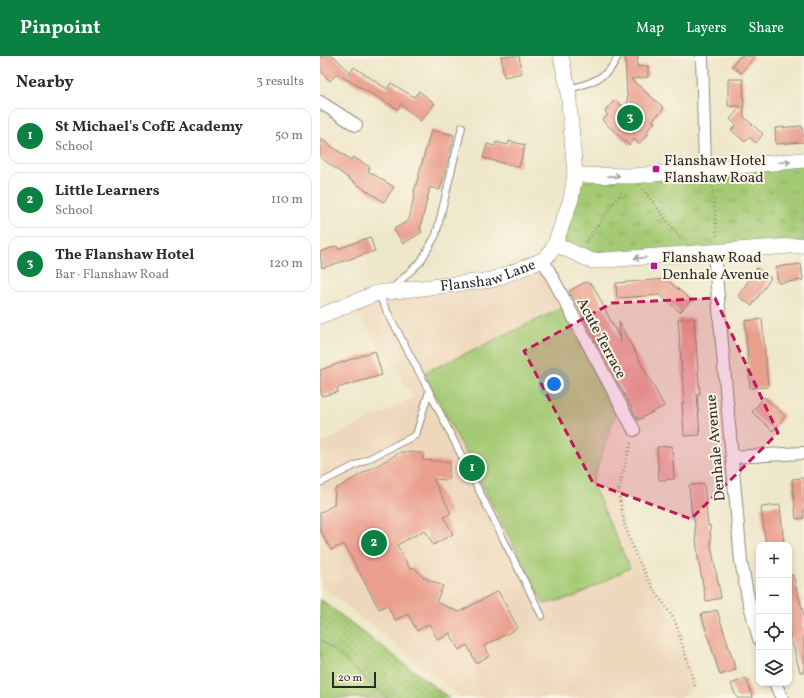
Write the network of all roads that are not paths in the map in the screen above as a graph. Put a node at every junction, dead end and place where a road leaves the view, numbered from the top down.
1 (561, 56) edge
2 (618, 56) edge
3 (702, 56) edge
4 (568, 90) junction
5 (320, 102) edge
6 (356, 125) dead end
7 (462, 127) dead end
8 (804, 160) edge
9 (708, 169) junction
10 (575, 175) junction
11 (555, 244) junction
12 (804, 245) edge
13 (716, 252) junction
14 (543, 260) junction
15 (384, 292) junction
16 (320, 316) edge
17 (429, 392) junction
18 (634, 430) road end
19 (804, 453) edge
20 (732, 457) junction
21 (320, 483) edge
22 (542, 616) dead end
23 (756, 628) edge
24 (776, 686) edge
25 (782, 698) edge

1 - 4 street, Flanshaw Lane
2 - 4 lane
3 - 9 street
4 - 10 street, Flanshaw Lane
5 - 6 street
7 - 15 lane
9 -> 8 street
10 -> 9 street
10 - 11 street, Flanshaw Lane
13 -> 11 street
11 - 14 street, Flanshaw Lane
12 - 13 street
13 - 20 street, Denhale Avenue
14 - 15 street, Flanshaw Lane
14 - 18 street, Acute Terrace
15 - 16 street, Flanshaw Lane
15 - 17 lane
17 - 21 lane
17 - 22 lane
19 - 20 street
20 - 23 street, Denhale Avenue
24 - 25 street

